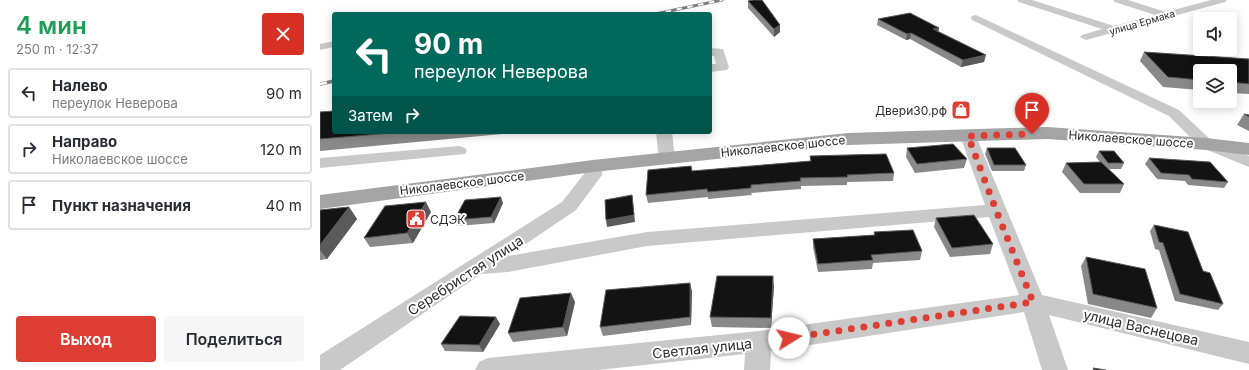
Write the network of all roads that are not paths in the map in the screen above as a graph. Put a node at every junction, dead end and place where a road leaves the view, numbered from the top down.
1 (1022, 0) edge
2 (1118, 0) edge
3 (1222, 0) edge
4 (1164, 15) junction
5 (976, 18) dead end
6 (1117, 30) junction
7 (1086, 37) dead end
8 (332, 44) edge
9 (320, 47) edge
10 (712, 52) edge
11 (712, 68) edge
12 (664, 134) edge
13 (968, 136) junction
14 (1206, 144) junction
15 (459, 151) dead end
16 (1247, 152) edge
17 (667, 159) junction
18 (320, 163) edge
19 (593, 166) junction
20 (320, 202) edge
21 (996, 210) junction
22 (476, 267) junction
23 (1033, 302) junction
24 (759, 342) junction
25 (1249, 353) edge
26 (519, 368) edge
27 (320, 370) edge
28 (488, 370) edge
29 (757, 370) edge
30 (1054, 370) edge

1 - 6 street
2 - 4 street
3 - 4 street, улица Ермака
4 - 6 street, улица Ермака
5 - 14 street
6 - 7 street, улица Ермака
8 - 9 street
10 - 11 street
12 - 17 street
13 - 14 main road, Николаевское шоссе
13 - 17 main road, Николаевское шоссе
13 - 21 street
14 - 16 main road, Николаевское шоссе
15 - 18 street
17 - 19 main road, Николаевское шоссе
19 - 20 main road, Николаевское шоссе
19 - 22 street, Серебристая улица
21 - 22 street
21 - 23 street
22 - 27 street, Серебристая улица
23 - 24 street, Светлая улица
23 - 25 street, улица Васнецова
23 - 30 street
24 - 26 street, Светлая улица
24 - 29 street
26 - 28 street, Светлая улица

